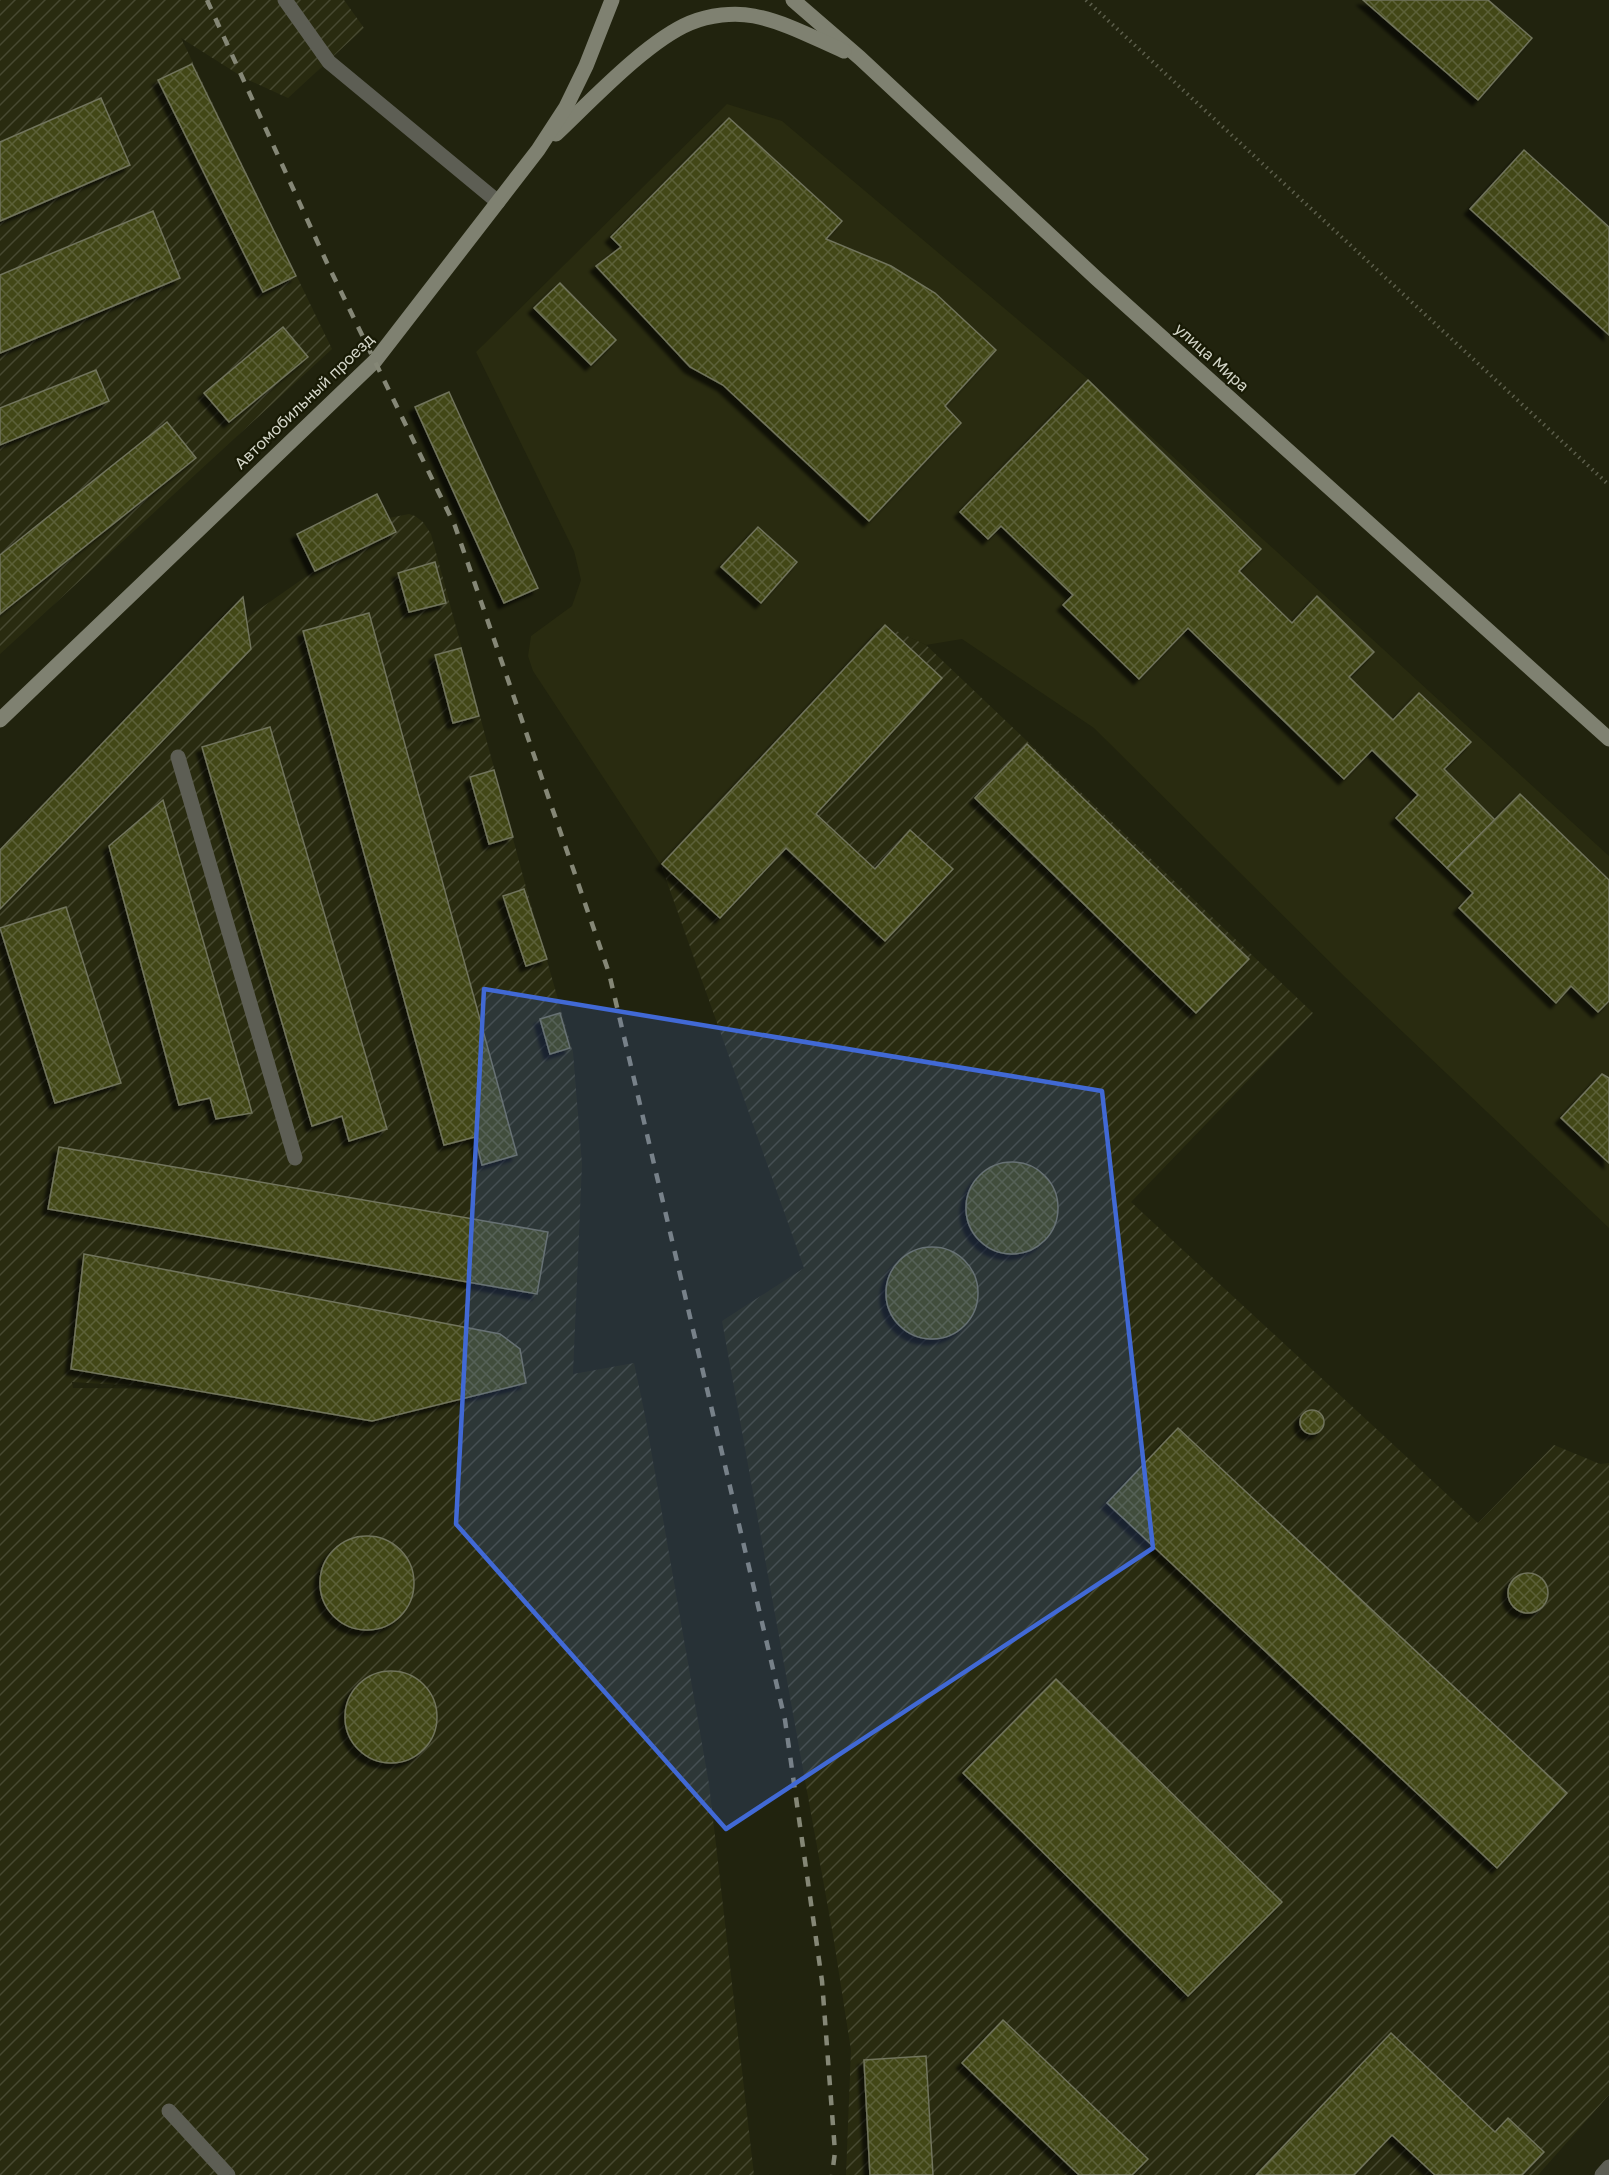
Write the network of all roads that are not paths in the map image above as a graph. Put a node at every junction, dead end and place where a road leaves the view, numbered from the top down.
1 (285, 0) edge
2 (612, 0) edge
3 (793, 0) edge
4 (860, 58) junction
5 (538, 150) junction
6 (498, 202) junction
7 (0, 720) edge
8 (1609, 739) edge
9 (178, 757) dead end
10 (295, 1158) dead end
11 (169, 2110) dead end
12 (1609, 2167) edge
13 (228, 2175) edge
14 (1602, 2175) edge

1 - 6 lane
2 - 5 main road, Автомобильный проезд
3 - 4 main road, улица Мира
4 - 5 main road
4 - 8 main road, улица Мира
5 - 6 main road, Автомобильный проезд
6 - 7 main road, Автомобильный проезд
9 - 10 lane
11 - 13 lane
12 - 14 lane

